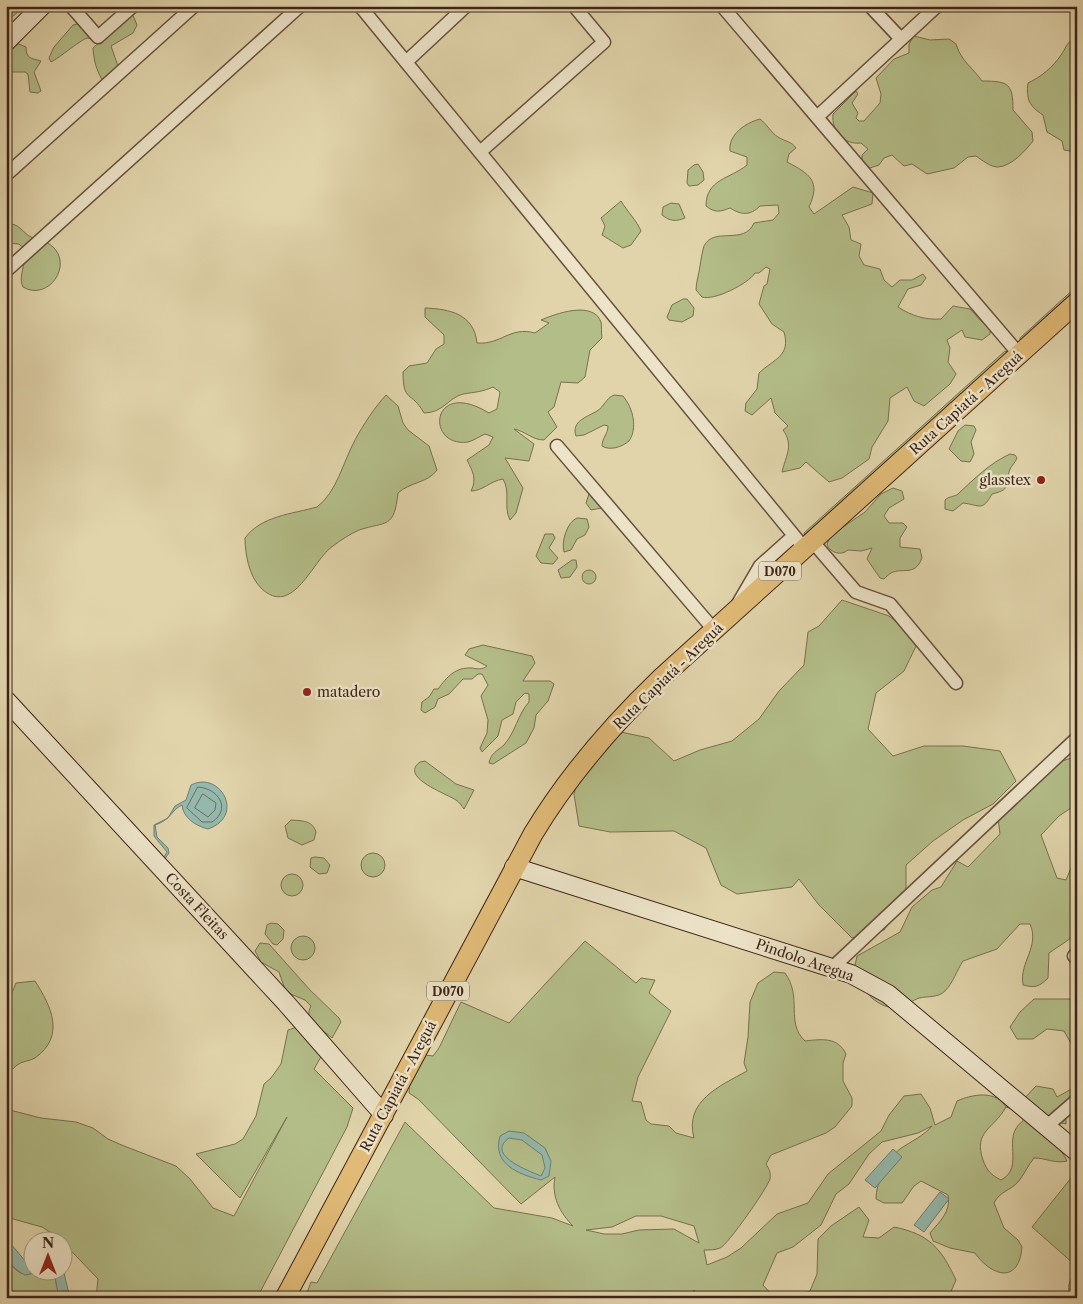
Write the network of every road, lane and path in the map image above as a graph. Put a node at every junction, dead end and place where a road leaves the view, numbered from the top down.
1 (42, 6) edge
2 (71, 6) edge
3 (133, 6) edge
4 (194, 6) edge
5 (300, 6) edge
6 (360, 6) edge
7 (466, 6) edge
8 (574, 6) edge
9 (722, 6) edge
10 (870, 6) edge
11 (937, 6) edge
12 (901, 38) junction
13 (6, 42) edge
14 (406, 62) junction
15 (817, 117) junction
16 (480, 152) junction
17 (6, 175) edge
18 (6, 271) edge
19 (1077, 302) edge
20 (1019, 354) junction
21 (557, 446) dead end
22 (802, 543) junction
23 (715, 631) junction
24 (956, 683) dead end
25 (6, 700) edge
26 (1077, 738) edge
27 (514, 867) junction
28 (1077, 953) edge
29 (1077, 959) edge
30 (833, 967) junction
31 (1077, 1100) edge
32 (384, 1115) junction
33 (1047, 1126) junction
34 (1077, 1152) edge
35 (285, 1298) edge

1 - 13 main road
2 - 3 street
4 - 17 street
5 - 18 street
6 - 14 street
7 - 14 street
8 - 16 street
9 - 15 street
10 - 12 street
11 - 12 street
12 - 15 street
14 - 16 street
15 - 20 street
16 - 22 street
19 - 20 main road, Ruta Capiatá - Areguá / D070
20 - 22 main road, Ruta Capiatá - Areguá / D070
21 - 23 street
22 - 23 main road, Ruta Capiatá - Areguá / D070
22 - 24 street
23 - 27 main road, Ruta Capiatá - Areguá / D070
25 - 32 main road, Costa Fleitas
26 - 30 street
27 - 30 main road, Pindolo Aregua
27 - 32 main road, Ruta Capiatá - Areguá / D070
28 - 29 street
30 - 33 main road, Pindolo Aregua
31 - 33 street
32 - 35 main road, Ruta Capiatá - Areguá / D070
33 - 34 main road, Pindolo Aregua

